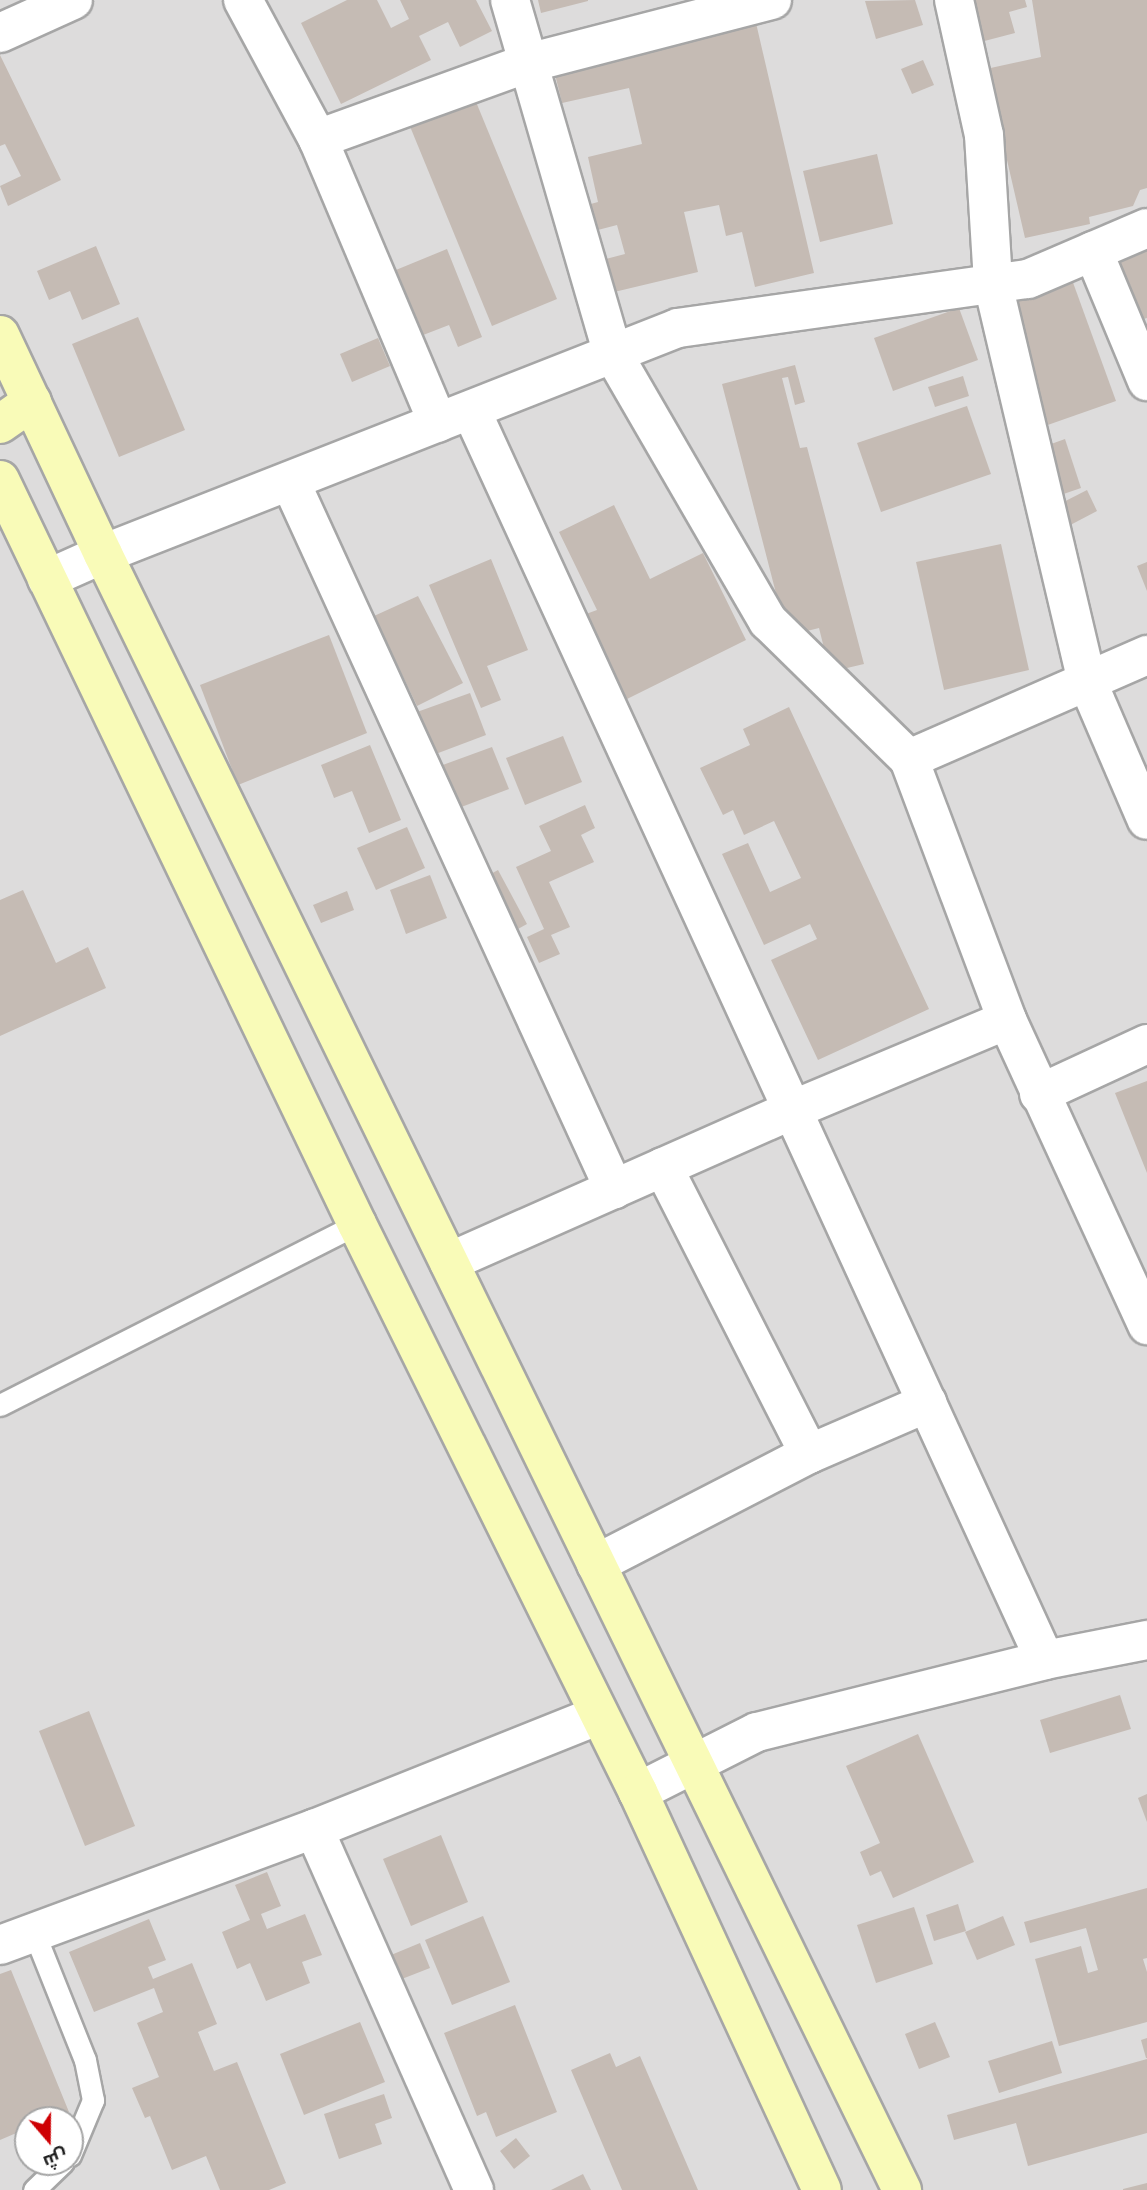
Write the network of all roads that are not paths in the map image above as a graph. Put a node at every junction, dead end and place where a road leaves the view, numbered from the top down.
1 (73, 0) edge
2 (243, 0) edge
3 (510, 0) edge
4 (772, 0) edge
5 (954, 0) edge
6 (0, 33) edge
7 (528, 63) junction
8 (318, 139) junction
9 (1147, 228) edge
10 (1093, 251) junction
11 (993, 284) junction
12 (0, 335) edge
13 (613, 354) junction
14 (1147, 381) edge
15 (32, 401) junction
16 (454, 416) junction
17 (0, 424) edge
18 (0, 480) edge
19 (290, 481) junction
20 (103, 554) junction
21 (47, 579) junction
22 (1147, 655) edge
23 (1087, 681) junction
24 (909, 759) junction
25 (1147, 820) edge
26 (1007, 1020) junction
27 (1147, 1044) edge
28 (1039, 1094) junction
29 (792, 1110) junction
30 (663, 1167) junction
31 (614, 1189) junction
32 (357, 1224) junction
33 (449, 1262) junction
34 (1147, 1325) edge
35 (927, 1403) junction
36 (0, 1405) edge
37 (809, 1454) junction
38 (596, 1564) junction
39 (1147, 1640) edge
40 (1045, 1660) junction
41 (599, 1716) junction
42 (694, 1764) junction
43 (638, 1792) junction
44 (314, 1829) junction
45 (16, 1938) edge
46 (84, 2122) edge
47 (49, 2176) edge
48 (34, 2190) edge
49 (474, 2190) edge
50 (822, 2190) edge
51 (902, 2190) edge

1 - 6 street
2 - 8 street
3 - 7 street
4 - 7 street
5 - 11 street
7 - 8 street
7 - 13 street
8 - 16 street
9 - 10 street
10 - 11 street
10 - 14 street
11 - 13 street
11 - 23 street
12 - 15 main road
13 - 16 street
13 - 24 street
15 - 17 main road
15 - 20 main road
16 - 19 street
16 - 29 street
18 - 21 main road
19 - 20 street
19 - 31 street
20 - 21 street
20 - 33 main road
21 - 32 main road
22 - 23 street
23 - 24 street
23 - 25 street
24 - 26 street
26 - 28 street
26 - 29 street
27 - 28 street
28 - 34 street
29 - 30 street
29 - 35 street
30 - 31 street
30 - 37 street
31 - 33 street
32 - 36 lane
32 - 41 main road
33 - 38 main road
35 - 37 street
35 - 40 street
37 - 38 street
38 - 42 main road
39 - 40 street
40 - 42 street
41 - 43 main road
41 - 44 street
42 - 43 street
42 - 51 main road
43 - 50 main road
44 - 45 street
44 - 49 street
45 - 46 lane
47 - 48 lane

